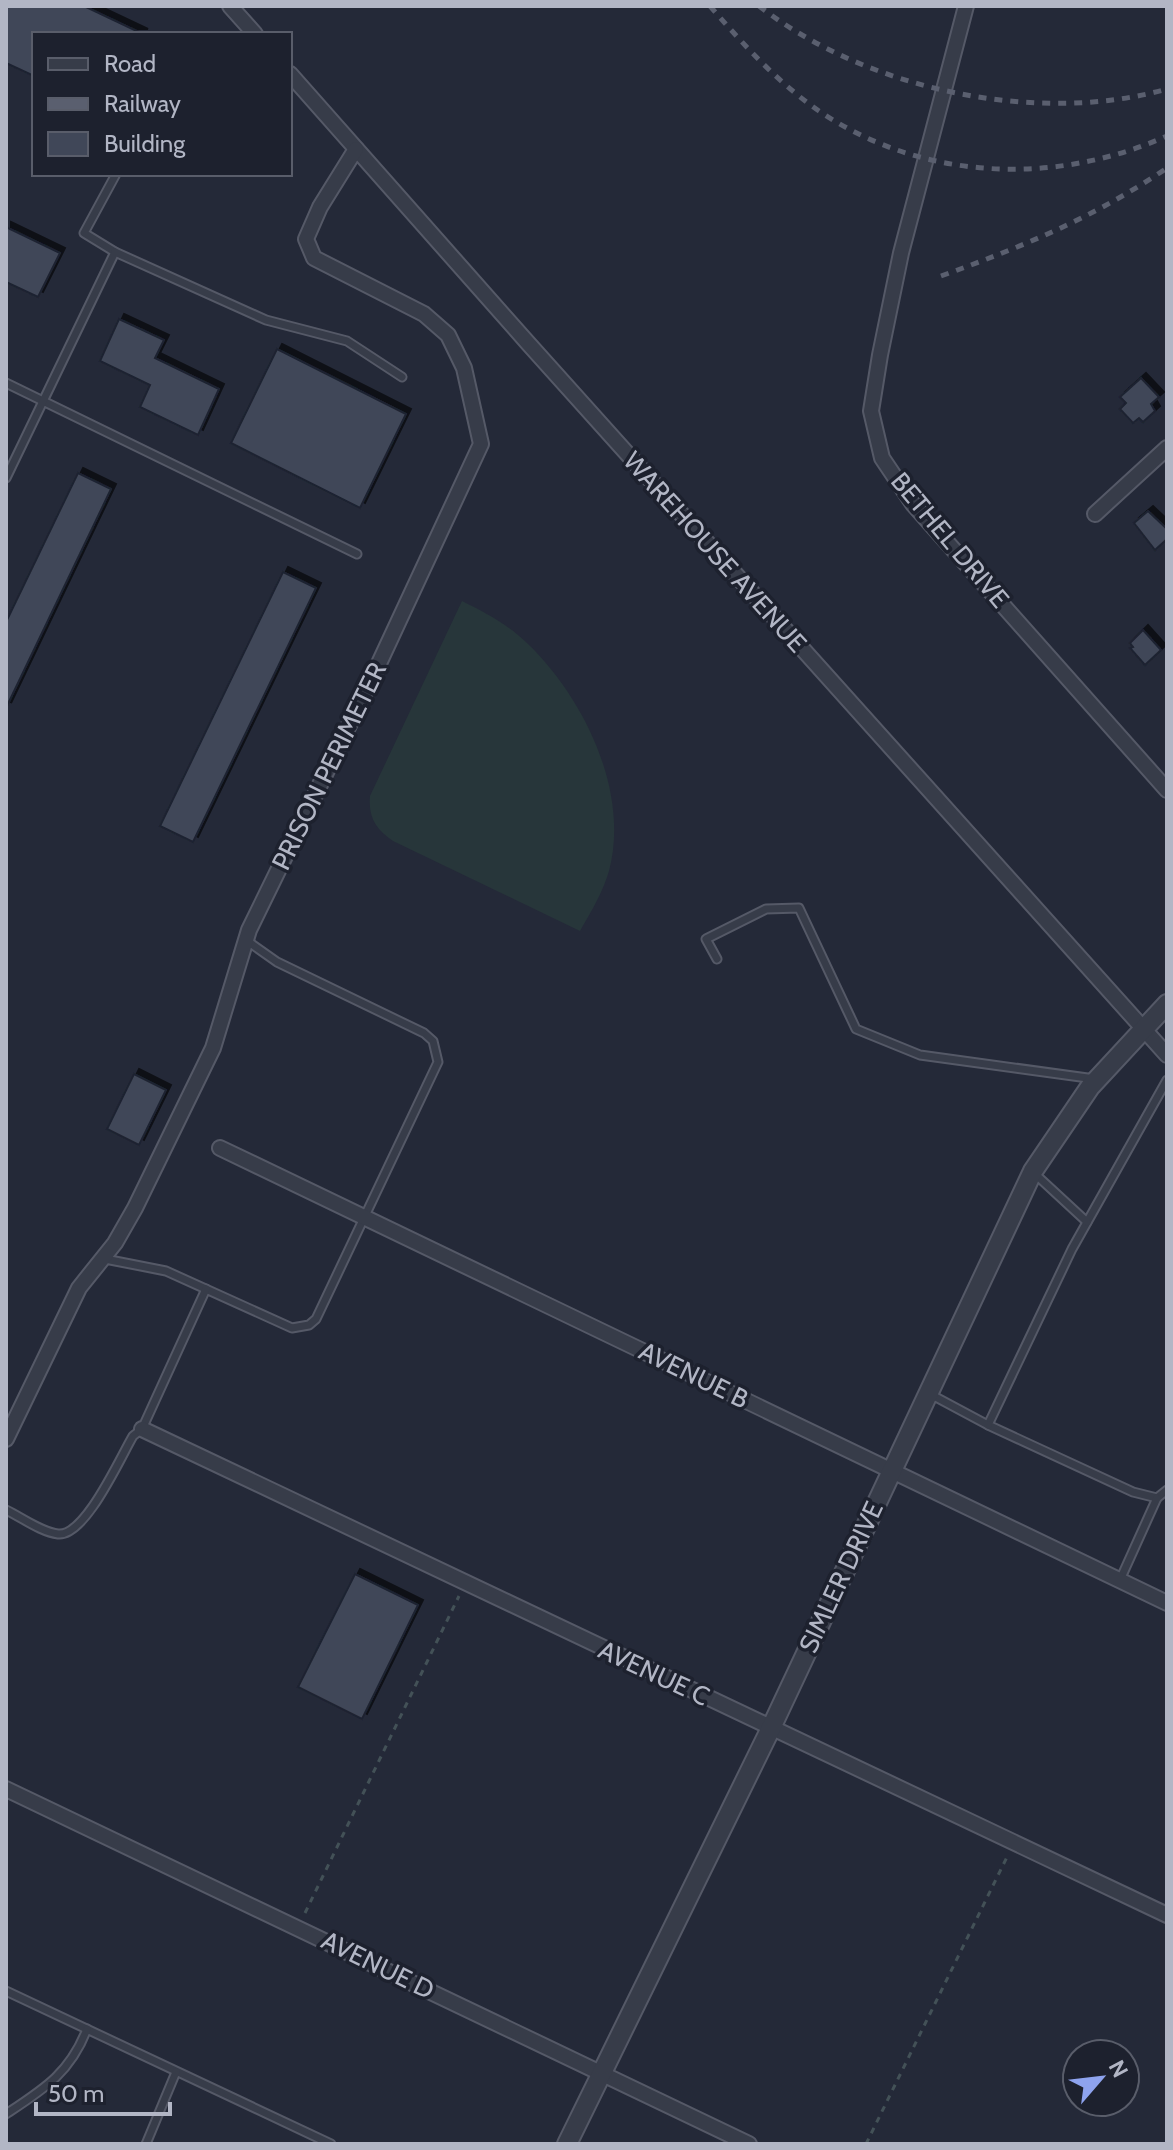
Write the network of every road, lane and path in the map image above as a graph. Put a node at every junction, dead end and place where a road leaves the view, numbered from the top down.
1 (230, 6) edge
2 (966, 6) edge
3 (253, 32) edge
4 (292, 76) edge
5 (356, 149) junction
6 (115, 176) edge
7 (115, 252) junction
8 (402, 377) dead end
9 (6, 383) edge
10 (43, 402) junction
11 (1167, 448) edge
12 (6, 478) edge
13 (1095, 514) dead end
14 (357, 554) dead end
15 (1167, 790) edge
16 (246, 940) junction
17 (717, 959) dead end
18 (1167, 1004) edge
19 (1143, 1028) junction
20 (1167, 1055) edge
21 (1097, 1079) junction
22 (1167, 1080) edge
23 (220, 1148) dead end
24 (1033, 1171) junction
25 (364, 1217) junction
26 (1087, 1222) junction
27 (103, 1258) junction
28 (206, 1289) junction
29 (928, 1393) junction
30 (988, 1425) junction
31 (142, 1429) junction
32 (6, 1439) edge
33 (891, 1470) junction
34 (1167, 1490) edge
35 (1157, 1498) junction
36 (6, 1510) edge
37 (1120, 1580) junction
38 (465, 1583) junction
39 (1167, 1603) edge
40 (771, 1728) junction
41 (6, 1789) edge
42 (1013, 1845) junction
43 (1167, 1915) edge
44 (298, 1927) junction
45 (6, 1991) edge
46 (87, 2029) junction
47 (176, 2072) junction
48 (600, 2072) junction
49 (6, 2114) edge
50 (146, 2144) edge
51 (331, 2144) edge
52 (567, 2144) edge
53 (749, 2144) edge
54 (866, 2144) edge

1 - 3 street
2 - 15 street, BETHEL DRIVE
4 - 5 street, WAREHOUSE AVENUE
5 - 16 street, PRISON PERIMETER
5 - 19 street, WAREHOUSE AVENUE
6 - 7 lane
7 - 8 lane
7 - 10 lane
9 - 10 lane
10 - 12 lane
10 - 14 lane
11 - 13 street
16 - 25 lane
16 - 27 street, PRISON PERIMETER
17 - 21 lane
18 - 19 street, SIMLER DRIVE
19 - 20 street, WAREHOUSE AVENUE
19 - 21 street, SIMLER DRIVE
21 - 24 street, SIMLER DRIVE
22 - 26 lane
23 - 25 street, AVENUE B
24 - 26 lane
24 - 29 street, SIMLER DRIVE
25 - 28 lane
25 - 33 street, AVENUE B
26 - 30 lane
27 - 28 lane
27 - 32 street, PRISON PERIMETER
28 - 31 lane
29 - 30 lane
29 - 33 street, SIMLER DRIVE
30 - 35 lane
31 - 36 lane
31 - 38 street, AVENUE C
33 - 37 street, AVENUE B
33 - 40 street, SIMLER DRIVE
34 - 35 lane
35 - 37 lane
37 - 39 street, AVENUE B
38 - 40 street, AVENUE C
38 - 44 path
40 - 42 street, AVENUE C
40 - 48 street, SIMLER DRIVE
41 - 44 street, AVENUE D
42 - 43 street, AVENUE C
42 - 54 path
44 - 48 street, AVENUE D
45 - 46 lane
46 - 47 lane
46 - 49 lane
47 - 50 lane
47 - 51 lane
48 - 52 street, SIMLER DRIVE
48 - 53 street, AVENUE D

